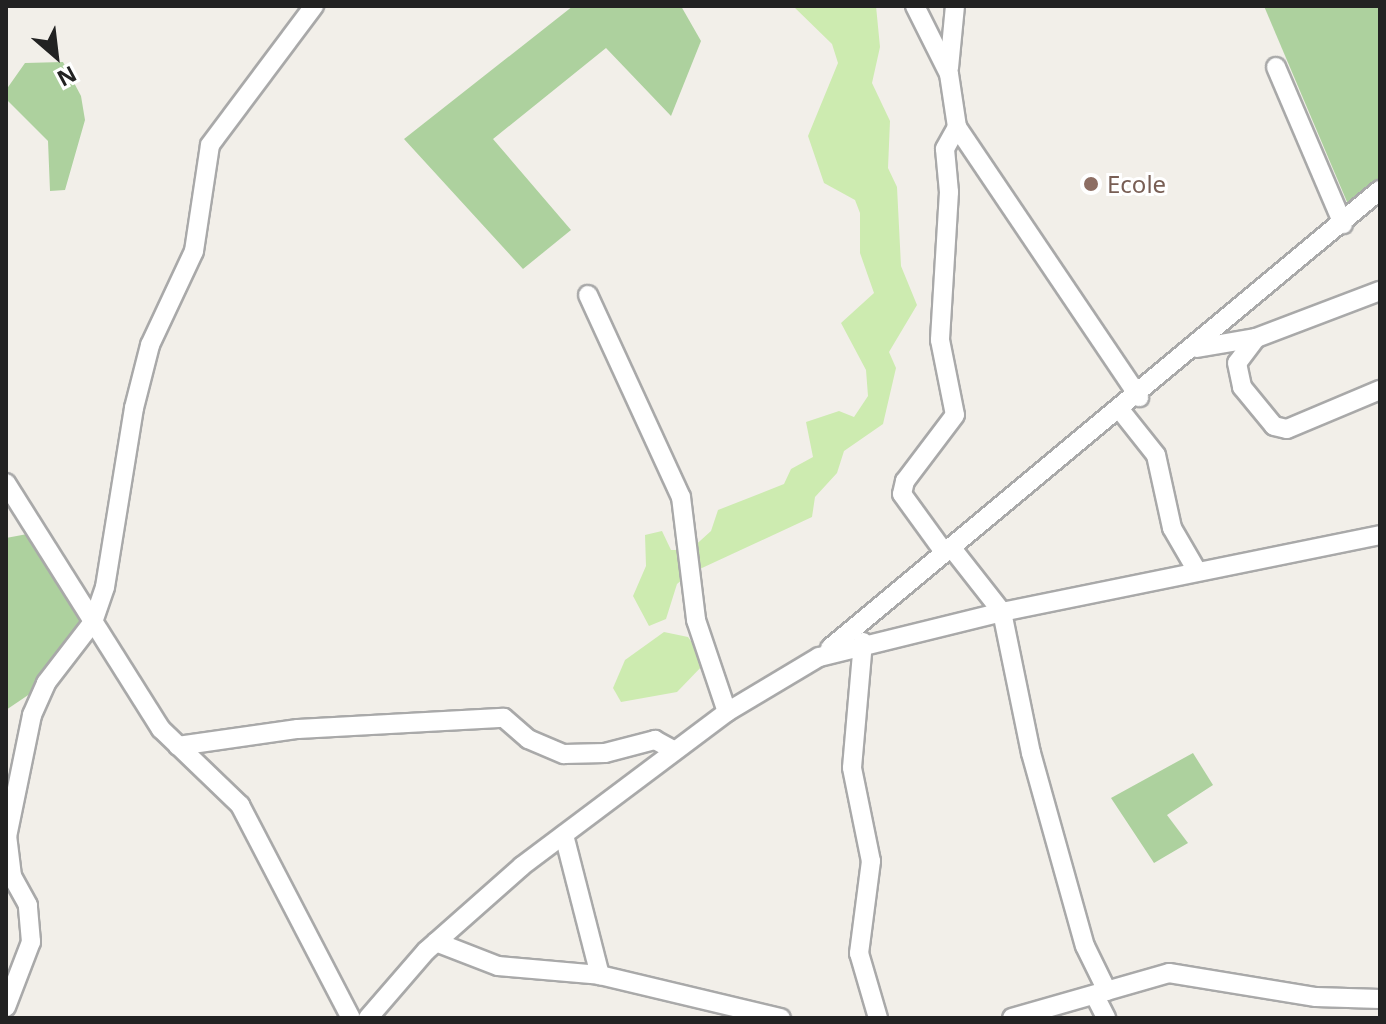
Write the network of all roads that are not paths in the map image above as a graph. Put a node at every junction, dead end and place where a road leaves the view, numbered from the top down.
1 (314, 6) edge
2 (915, 6) edge
3 (955, 6) edge
4 (1276, 67) dead end
5 (949, 74) junction
6 (957, 127) junction
7 (1380, 190) edge
8 (1343, 224) junction
9 (1380, 291) edge
10 (588, 295) dead end
11 (1256, 338) junction
12 (1197, 348) junction
13 (1380, 390) edge
14 (1139, 397) junction
15 (1121, 411) junction
16 (6, 483) edge
17 (1380, 535) edge
18 (947, 550) junction
19 (1197, 571) junction
20 (1002, 612) junction
21 (93, 622) junction
22 (863, 642) junction
23 (819, 657) junction
24 (727, 712) junction
25 (178, 746) junction
26 (673, 750) junction
27 (564, 835) junction
28 (436, 942) junction
29 (600, 975) junction
30 (1101, 994) junction
31 (1380, 999) edge
32 (6, 1007) edge
33 (699, 1010) edge
34 (351, 1018) edge
35 (368, 1018) edge
36 (781, 1018) edge
37 (878, 1018) edge
38 (1012, 1018) edge
39 (1106, 1018) edge

1 - 21 street
2 - 5 street
3 - 5 street
4 - 8 street
5 - 6 street
6 - 14 street
6 - 18 street
7 - 8 street
8 - 12 street
9 - 11 street
10 - 24 street
11 - 12 street
11 - 13 street
12 - 14 street
14 - 15 street
15 - 18 street
15 - 19 street
16 - 21 street
17 - 19 street
18 - 20 street
18 - 23 street
19 - 20 street
20 - 22 street
20 - 30 street
21 - 25 street
21 - 32 street
22 - 23 street
22 - 37 street
23 - 24 street
24 - 26 street
25 - 26 street
25 - 34 street
26 - 27 street
27 - 28 street
27 - 29 street
28 - 29 street
28 - 35 street
29 - 33 street
30 - 31 street
30 - 38 street
30 - 39 street
33 - 36 street

